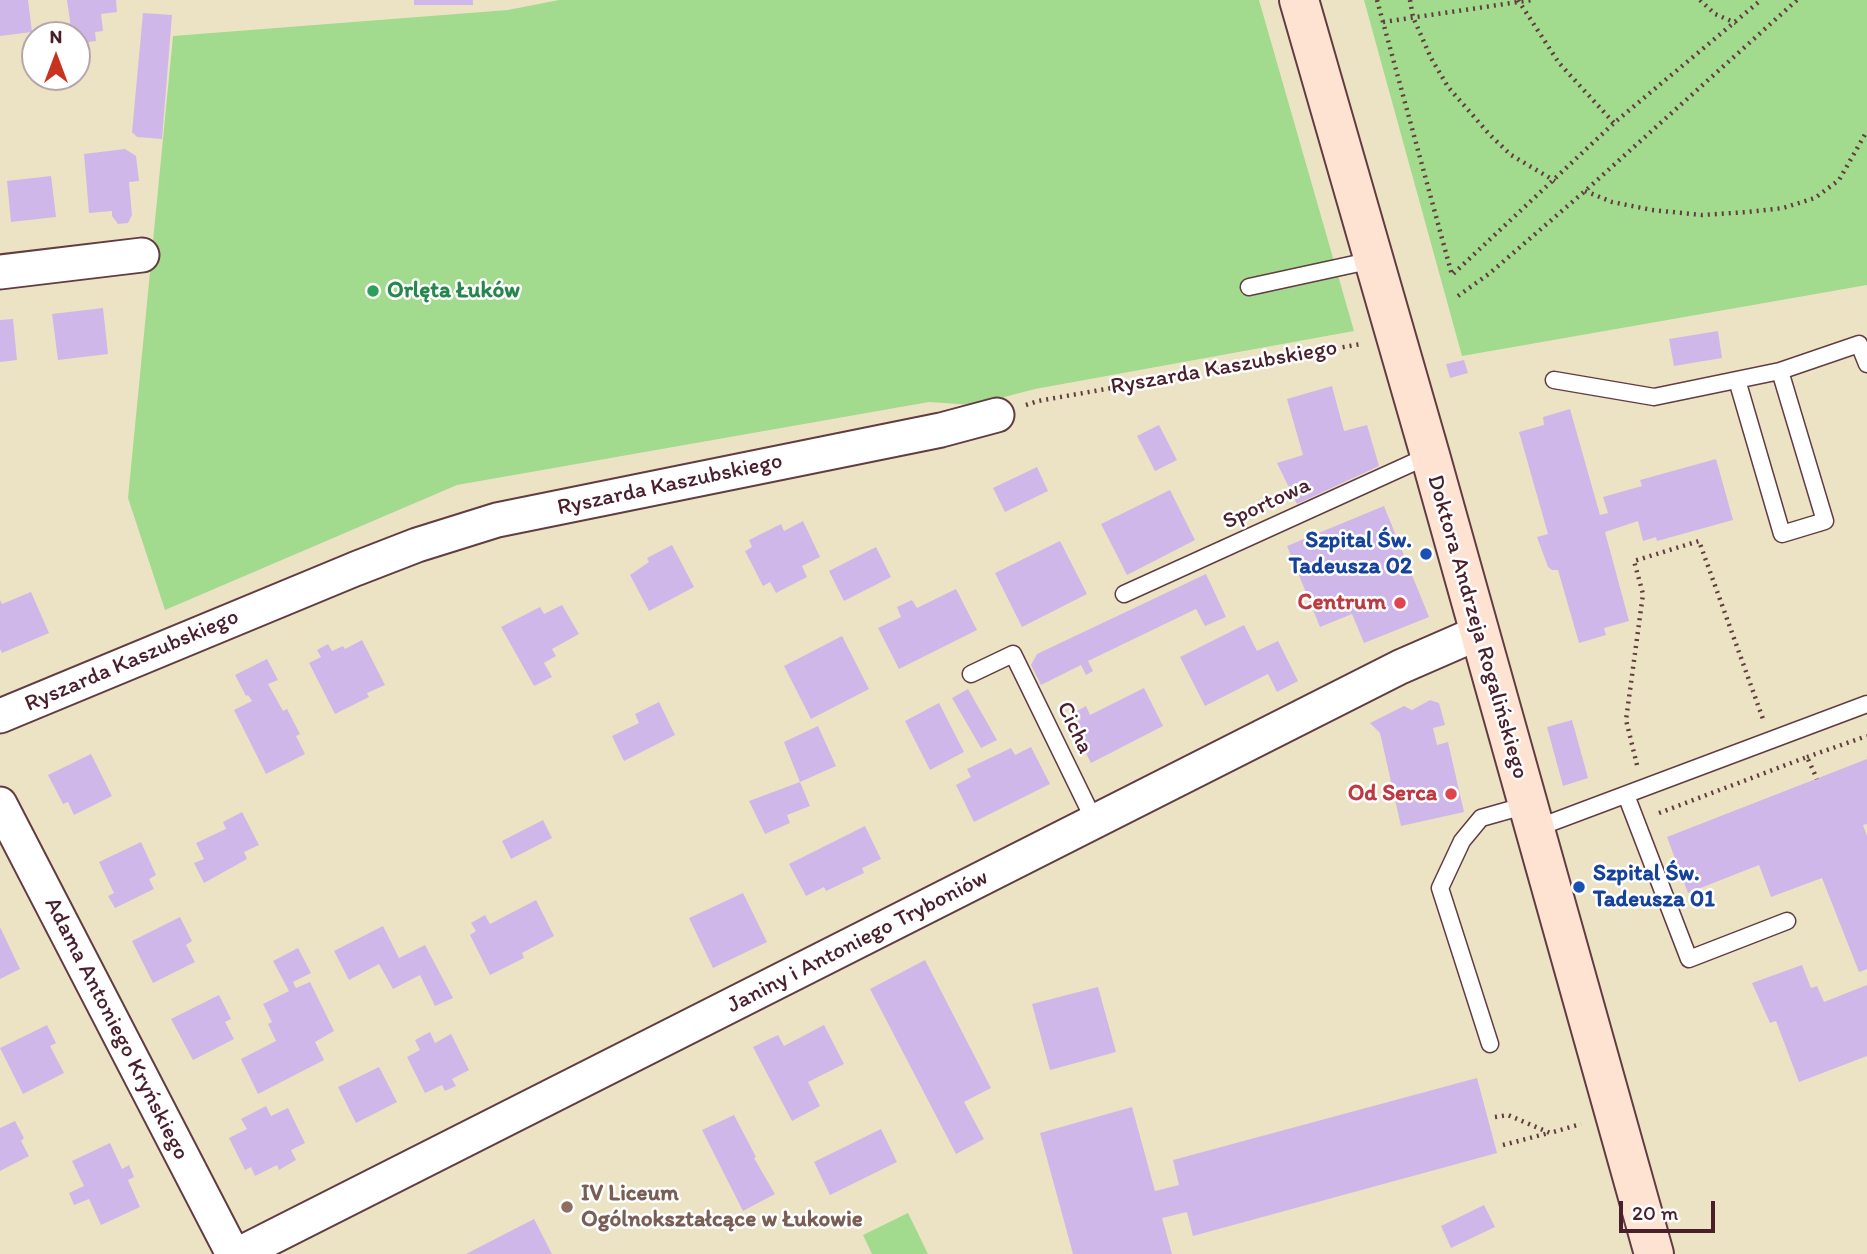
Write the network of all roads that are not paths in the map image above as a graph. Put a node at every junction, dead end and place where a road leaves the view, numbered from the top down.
1 (1299, 0) edge
2 (142, 255) dead end
3 (1373, 260) junction
4 (0, 272) edge
5 (1249, 287) dead end
6 (1867, 364) edge
7 (1780, 371) junction
8 (1554, 380) dead end
9 (1737, 380) junction
10 (997, 415) road end
11 (1430, 454) junction
12 (1124, 594) dead end
13 (1478, 633) junction
14 (971, 674) dead end
15 (1867, 704) edge
16 (0, 716) edge
17 (1626, 795) junction
18 (0, 804) edge
19 (1530, 817) junction
20 (1095, 822) junction
21 (1787, 921) dead end
22 (1490, 1044) dead end
23 (233, 1254) edge
24 (239, 1254) edge
25 (1654, 1254) edge

1 - 3 street, Doktora Andrzeja Rogalińskiego
2 - 4 street
3 - 5 lane
3 - 11 street, Doktora Andrzeja Rogalińskiego
6 - 7 lane
7 - 9 lane
7 - 9 lane
8 - 9 lane
10 - 16 street, Ryszarda Kaszubskiego
11 - 12 lane, Sportowa
11 - 13 street, Doktora Andrzeja Rogalińskiego
13 - 19 street, Doktora Andrzeja Rogalińskiego
13 - 20 street, Janiny i Antoniego Tryboniów
14 - 20 lane, Cicha
15 - 17 lane
17 - 19 lane
17 - 21 lane
18 - 23 street, Adama Antoniego Kryńskiego
19 - 22 lane
19 - 25 street, Doktora Andrzeja Rogalińskiego
20 - 24 street, Janiny i Antoniego Tryboniów

